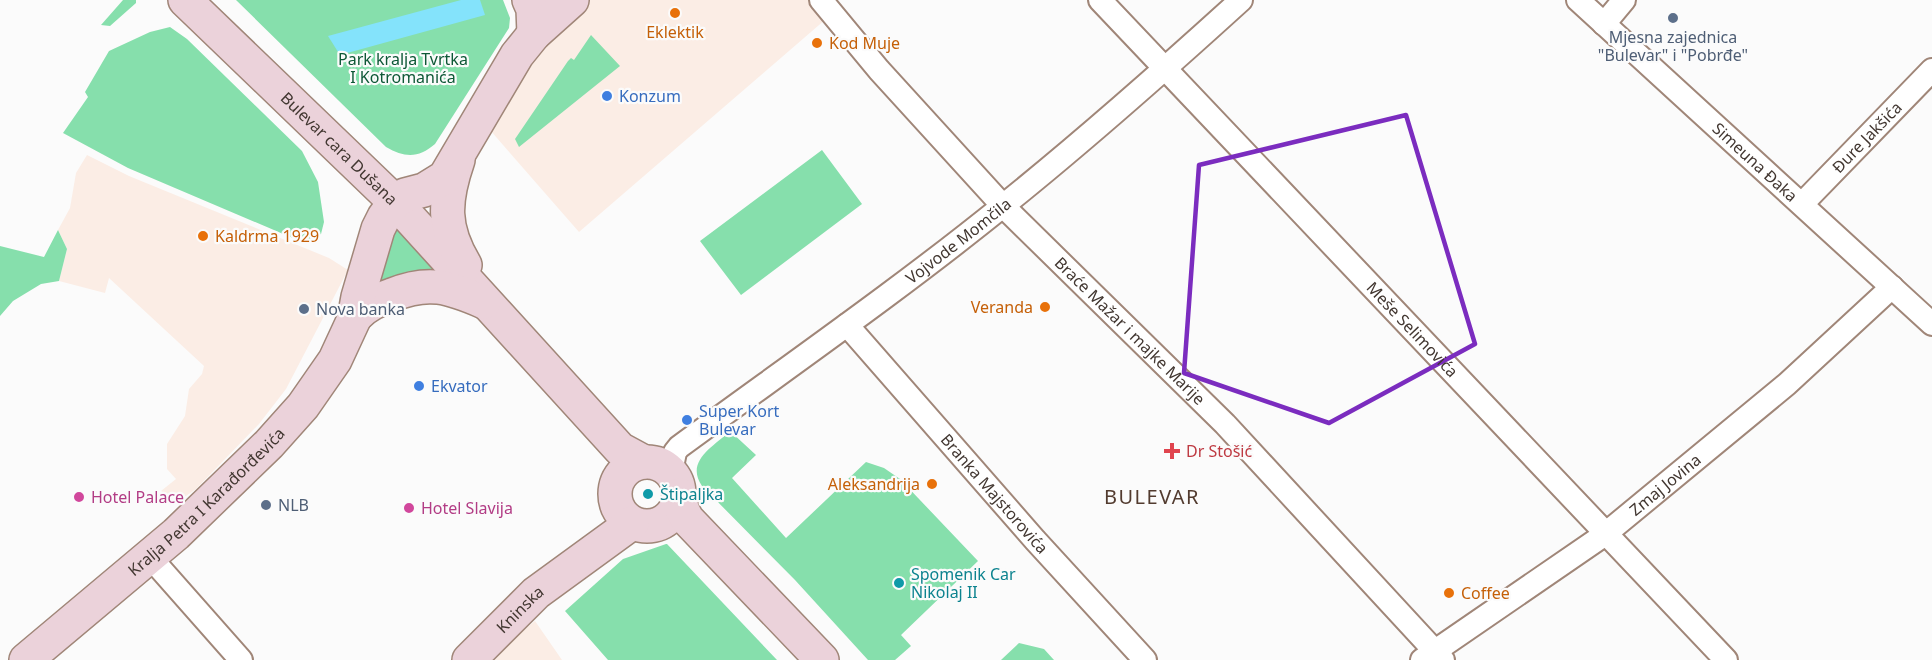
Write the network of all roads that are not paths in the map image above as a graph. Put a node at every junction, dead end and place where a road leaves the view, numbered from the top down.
1 (529, 0) edge
2 (572, 0) edge
3 (820, 0) edge
4 (1100, 0) edge
5 (1241, 0) edge
6 (1578, 0) edge
7 (1624, 0) edge
8 (185, 1) edge
9 (1604, 24) junction
10 (534, 34) junction
11 (1165, 69) junction
12 (1932, 70) edge
13 (458, 158) junction
14 (395, 202) junction
15 (1802, 204) junction
16 (1003, 206) junction
17 (1892, 287) junction
18 (487, 303) junction
19 (356, 316) junction
20 (1932, 324) edge
21 (847, 325) junction
22 (656, 484) junction
23 (625, 516) junction
24 (1604, 535) junction
25 (150, 557) junction
26 (1432, 657) edge
27 (26, 660) edge
28 (241, 660) edge
29 (469, 660) edge
30 (822, 660) edge
31 (1145, 660) edge
32 (1726, 660) edge

1 - 10 main road
2 - 10 main road
3 - 16 street, Braće Mažar i majke Marije
4 - 11 street, Meše Selimovića
5 - 11 street, Vojvode Momčila
6 - 9 street, Simeuna Đaka
7 - 9 street
8 - 14 main road, Bulevar cara Dušana
9 - 15 street, Simeuna Đaka
10 - 13 main road
11 - 16 street, Vojvode Momčila
11 - 24 street, Meše Selimovića
12 - 15 street, Đure Jakšića
13 - 14 main road
13 - 18 main road, Bulevar cara Dušana
14 - 18 main road, Bulevar cara Dušana
14 - 19 main road, Kralja Petra I Karađorđevića
15 - 17 street, Simeuna Đaka
16 - 21 street, Vojvode Momčila
16 - 26 street, Braće Mažar i majke Marije
17 - 20 street, Simeuna Đaka
17 - 24 street, Zmaj Jovina
18 - 19 main road, Kralja Petra I Karađorđevića
18 - 22 main road, Bulevar cara Dušana
19 - 25 main road, Kralja Petra I Karađorđevića
21 - 22 street, Vojvode Momčila
21 - 31 street, Branka Majstorovića
22 - 23 main road
22 - 23 main road
22 - 30 main road, Bulevar cara Dušana
23 - 29 main road, Kninska
24 - 26 street, Zmaj Jovina
24 - 32 street, Meše Selimovića
25 - 27 main road, Kralja Petra I Karađorđevića
25 - 28 street

